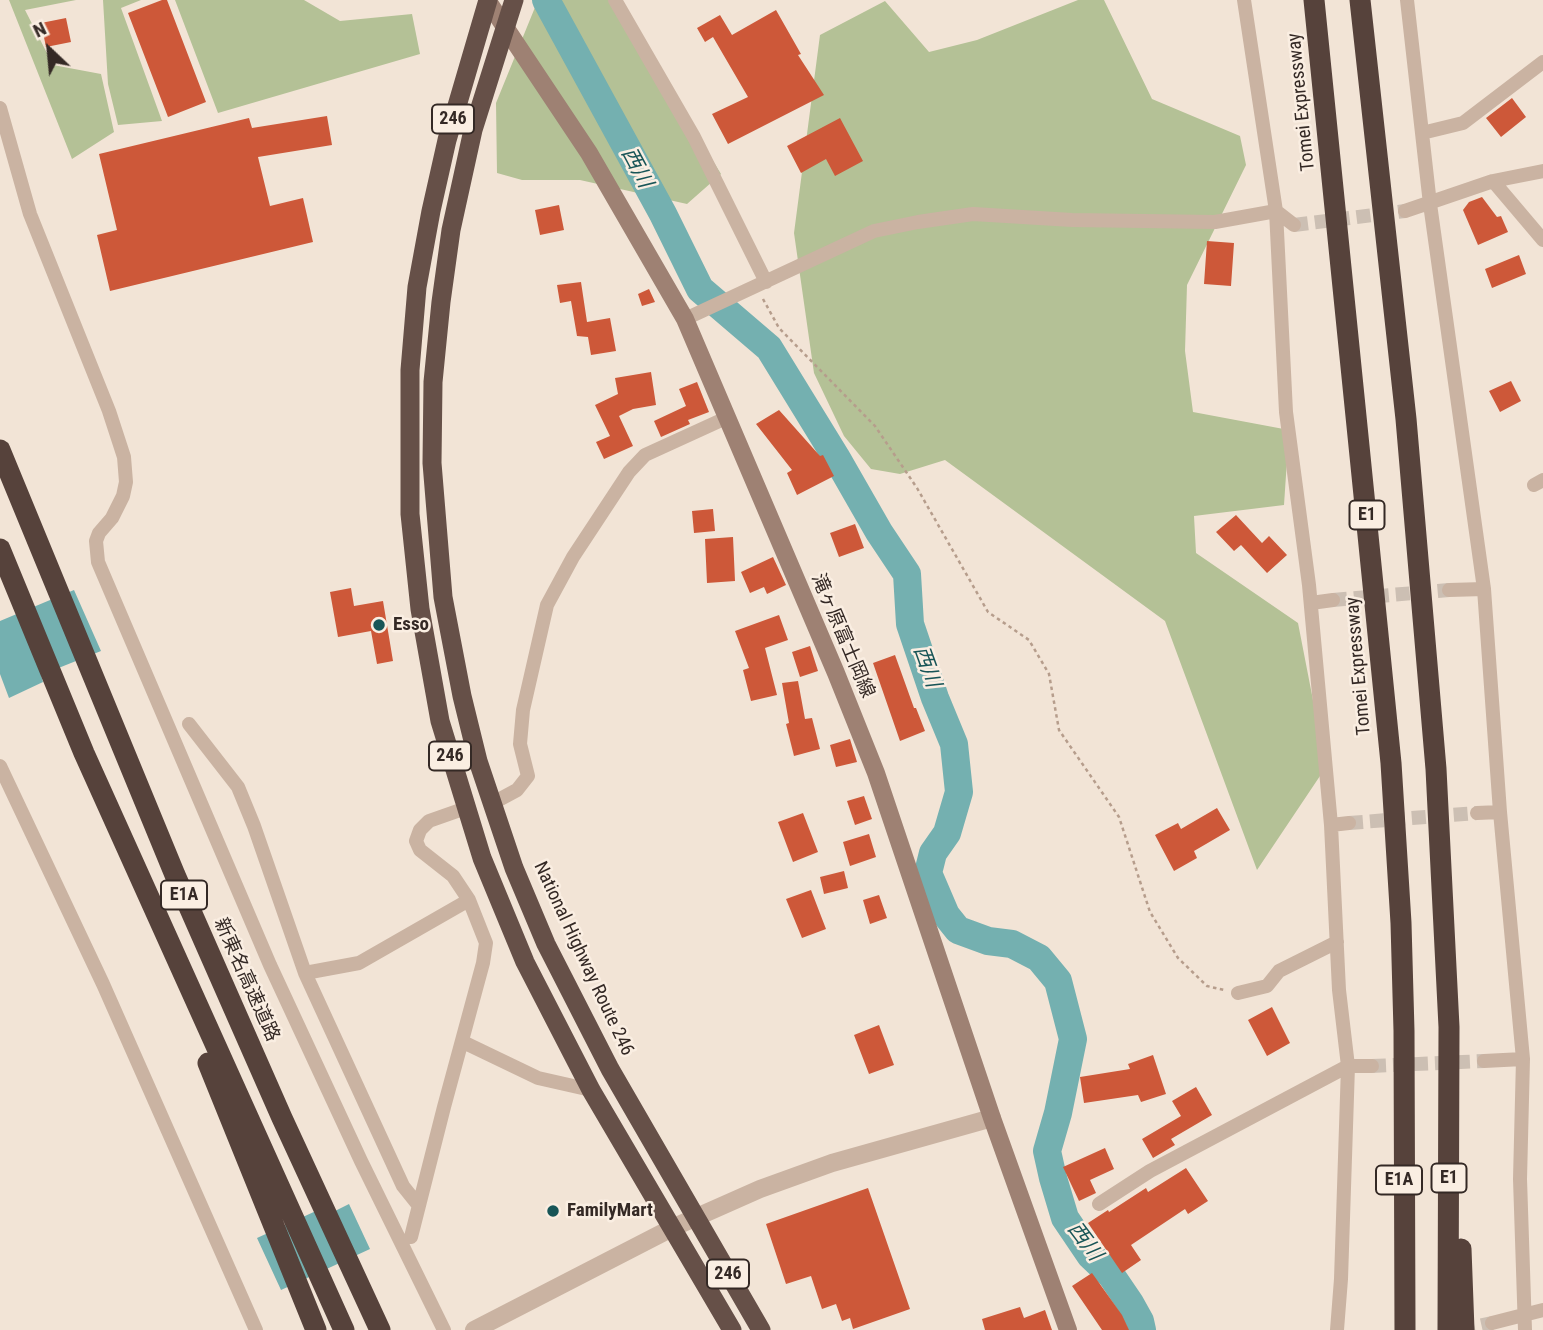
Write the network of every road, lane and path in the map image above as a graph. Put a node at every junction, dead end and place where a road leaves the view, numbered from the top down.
1 (487, 0) edge
2 (615, 0) edge
3 (1244, 0) edge
4 (1314, 0) edge
5 (1360, 0) edge
6 (1407, 0) edge
7 (510, 13) edge
8 (1543, 62) edge
9 (0, 108) edge
10 (1422, 133) junction
11 (1543, 171) edge
12 (1493, 181) junction
13 (1430, 204) junction
14 (1276, 211) junction
15 (1405, 211) tunnel mouth
16 (1294, 225) dead end
17 (1543, 240) edge
18 (761, 285) junction
19 (685, 320) junction
20 (726, 418) junction
21 (1, 452) edge
22 (0, 550) edge
23 (1484, 589) junction
24 (1449, 590) tunnel mouth
25 (1333, 600) tunnel mouth
26 (1311, 603) junction
27 (190, 724) dead end
28 (84, 753) junction
29 (0, 766) edge
30 (491, 804) junction
31 (466, 808) junction
32 (1500, 812) junction
33 (1477, 813) tunnel mouth
34 (1349, 823) tunnel mouth
35 (1331, 825) junction
36 (469, 900) junction
37 (1337, 942) junction
38 (305, 974) junction
39 (1238, 993) joint
40 (1449, 1027) junction
41 (1404, 1031) junction
42 (463, 1042) junction
43 (1523, 1059) junction
44 (1485, 1060) tunnel mouth
45 (1348, 1066) junction
46 (1372, 1066) tunnel mouth
47 (590, 1090) junction
48 (992, 1118) junction
49 (1098, 1204) dead end
50 (419, 1206) junction
51 (696, 1218) junction
52 (672, 1228) junction
53 (411, 1237) dead end
54 (1543, 1310) edge
55 (1524, 1314) junction
56 (1492, 1323) dead end
57 (257, 1330) edge
58 (316, 1330) edge
59 (344, 1330) edge
60 (380, 1330) edge
61 (444, 1330) edge
62 (474, 1330) edge
63 (732, 1330) edge
64 (761, 1330) edge
65 (1068, 1330) edge
66 (1337, 1330) edge
67 (1393, 1330) edge
68 (1405, 1330) edge
69 (1448, 1330) edge
70 (1464, 1330) edge
71 (1525, 1330) edge

1 - 7 main road, 滝ヶ原富士岡線
1 - 31 highway, 246
2 - 18 street
3 - 14 street
4 - 41 highway, Tomei Expressway / E1
5 - 40 highway, E1
6 - 10 street
7 - 19 main road, 滝ヶ原富士岡線
7 - 30 highway, National Highway Route 246 / 246
8 - 10 street
9 - 61 street
10 - 13 street
11 - 12 street
12 - 13 street
12 - 17 street
13 - 15 street
13 - 23 street
14 - 16 street
14 - 18 street
14 - 26 street
18 - 19 street
18 - 39 path
19 - 20 main road, 滝ヶ原富士岡線
20 - 30 street
20 - 48 main road, 滝ヶ原富士岡線
21 - 60 highway, 新東名高速道路 / E1A
22 - 28 highway, E1A
23 - 24 street
23 - 32 street
25 - 26 street
26 - 35 street
27 - 38 street
28 - 58 highway
28 - 59 highway, E1A
29 - 57 street
30 - 51 highway, National Highway Route 246 / 246
31 - 36 street
31 - 47 highway, 246
32 - 33 street
32 - 43 street
34 - 35 street
35 - 37 street
36 - 38 street
36 - 42 street
37 - 39 street
37 - 45 street
38 - 50 street
40 - 69 highway, E1
40 - 70 highway
41 - 67 highway, E1A
41 - 68 highway, Tomei Expressway / E1
42 - 47 street
42 - 50 street
43 - 44 street
43 - 55 street
45 - 46 street
45 - 49 street
45 - 66 street
47 - 52 highway, 246
48 - 51 street
48 - 65 main road, 滝ヶ原富士岡線
50 - 53 street
51 - 52 street
51 - 64 highway, National Highway Route 246 / 246
52 - 62 street
52 - 63 highway, 246
54 - 55 street
55 - 56 street
55 - 71 street

